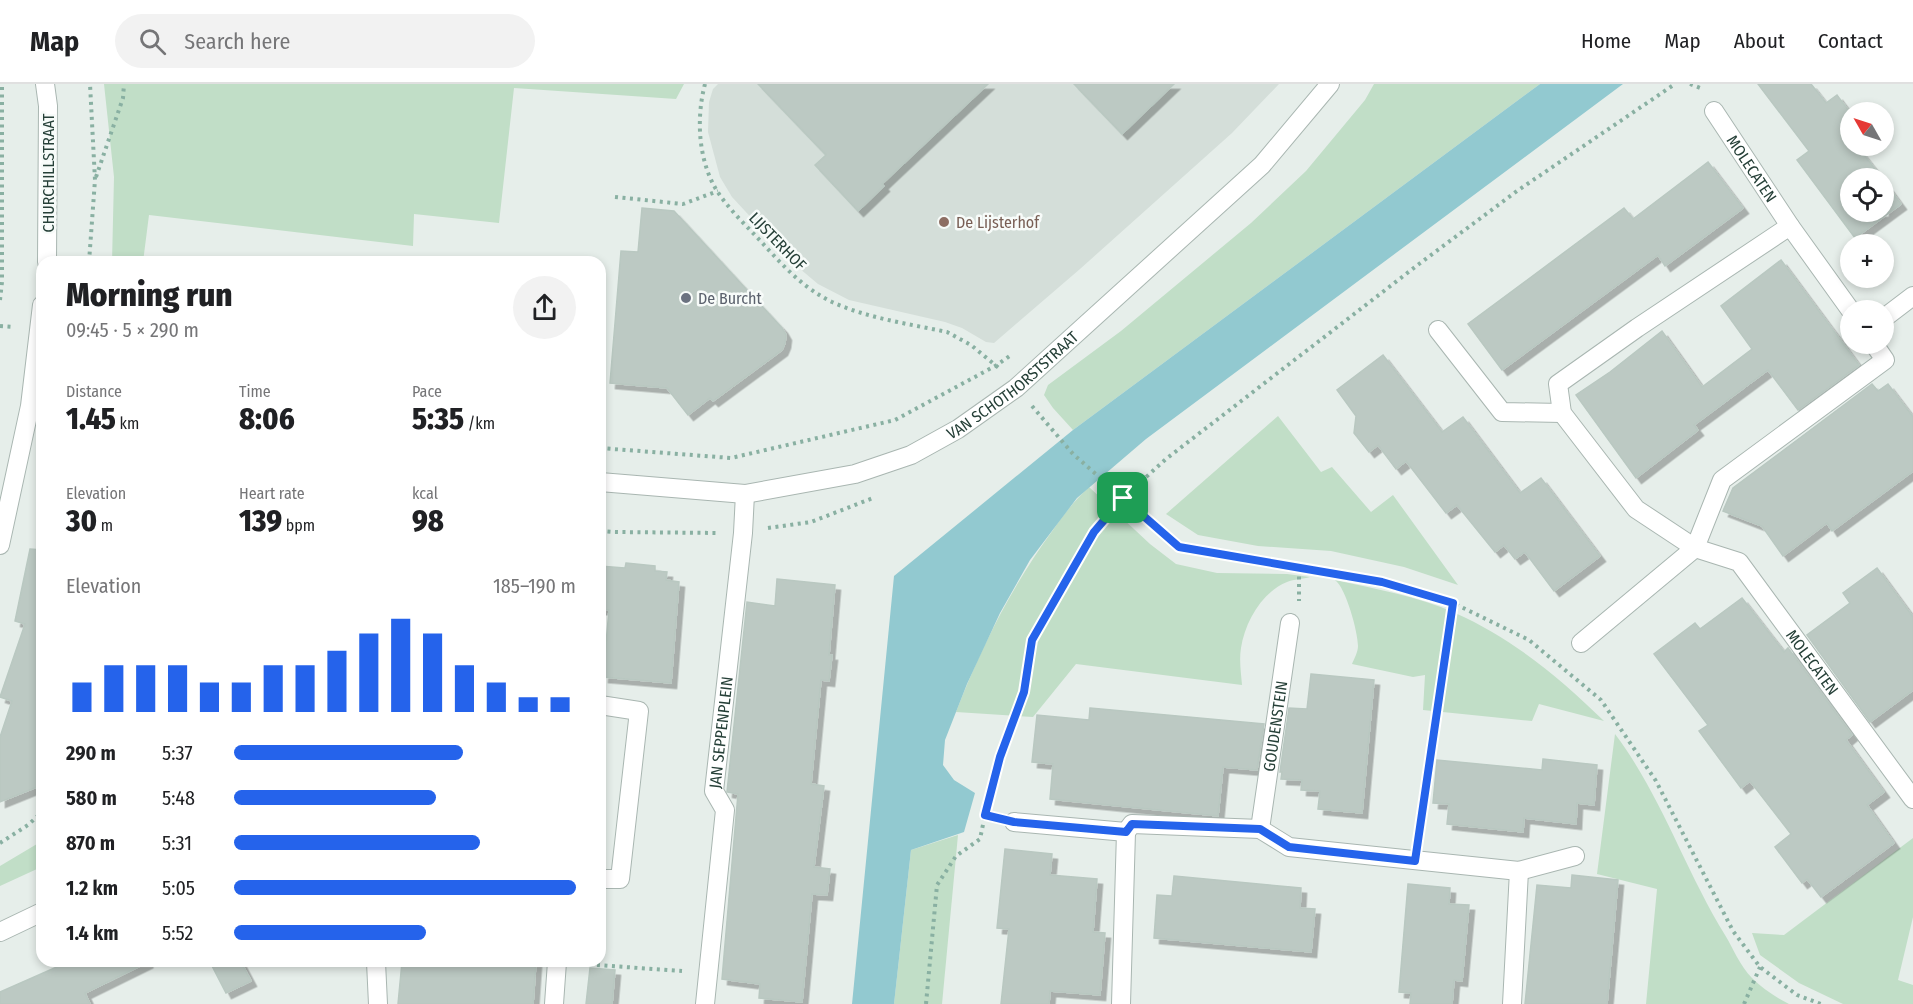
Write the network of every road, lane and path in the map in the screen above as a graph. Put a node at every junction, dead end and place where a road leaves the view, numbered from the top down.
1 (2, 84) edge
2 (45, 84) edge
3 (90, 84) edge
4 (124, 84) edge
5 (705, 84) edge
6 (1330, 84) edge
7 (1676, 84) edge
8 (1714, 111) dead end
9 (95, 180) junction
10 (718, 191) junction
11 (615, 197) dead end
12 (1790, 226) junction
13 (47, 256) edge
14 (89, 256) edge
15 (1913, 296) edge
16 (0, 300) edge
17 (1843, 300) edge
18 (1894, 310) edge
19 (1438, 330) dead end
20 (1881, 354) edge
21 (997, 365) dead end
22 (1032, 405) dead end
23 (36, 407) edge
24 (1562, 412) junction
25 (606, 482) edge
26 (745, 494) junction
27 (1123, 498) junction
28 (0, 545) edge
29 (1695, 548) junction
30 (1453, 603) junction
31 (1290, 623) dead end
32 (1581, 643) dead end
33 (606, 706) edge
34 (1913, 799) edge
35 (985, 815) junction
36 (36, 818) edge
37 (1014, 822) joint
38 (1260, 829) junction
39 (1126, 832) junction
40 (0, 843) edge
41 (1575, 856) dead end
42 (1415, 861) junction
43 (1519, 871) junction
44 (606, 879) edge
45 (36, 915) edge
46 (0, 932) edge
47 (606, 966) edge
48 (376, 967) edge
49 (557, 967) edge
50 (1760, 967) junction
51 (708, 973) junction
52 (378, 1004) edge
53 (554, 1004) edge
54 (705, 1004) edge
55 (926, 1004) edge
56 (1121, 1004) edge
57 (1512, 1004) edge
58 (1744, 1004) edge
59 (1821, 1004) edge

1 - 16 path
2 - 13 street, CHURCHILLSTRAAT
3 - 9 path
4 - 9 path
5 - 10 path, LIJSTERHOF
6 - 26 street, VAN SCHOTHORSTSTRAAT
7 - 27 path
8 - 12 street, MOLECATEN
9 - 14 path
10 - 11 path
10 - 21 path, LIJSTERHOF
12 - 17 street, MOLECATEN
12 - 24 street
15 - 18 street
19 - 24 street
20 - 29 street
22 - 27 path
23 - 28 street
24 - 29 street, MOLECATEN
25 - 26 street, VAN SCHOTHORSTSTRAAT
26 - 51 street, JAN SEPPENPLEIN
27 - 30 path
27 - 35 path
29 - 32 street
29 - 34 street, MOLECATEN
30 - 42 path
30 - 50 path
31 - 38 street, GOUDENSTEIN
33 - 44 street
35 - 37 path
35 - 55 path
36 - 40 path
37 - 39 street
38 - 39 street
38 - 42 street
39 - 56 street
41 - 43 street
42 - 43 street
43 - 57 street
45 - 46 street
47 - 51 path
48 - 52 street
49 - 53 street
50 - 58 path
50 - 59 path
51 - 54 street, JAN SEPPENPLEIN

